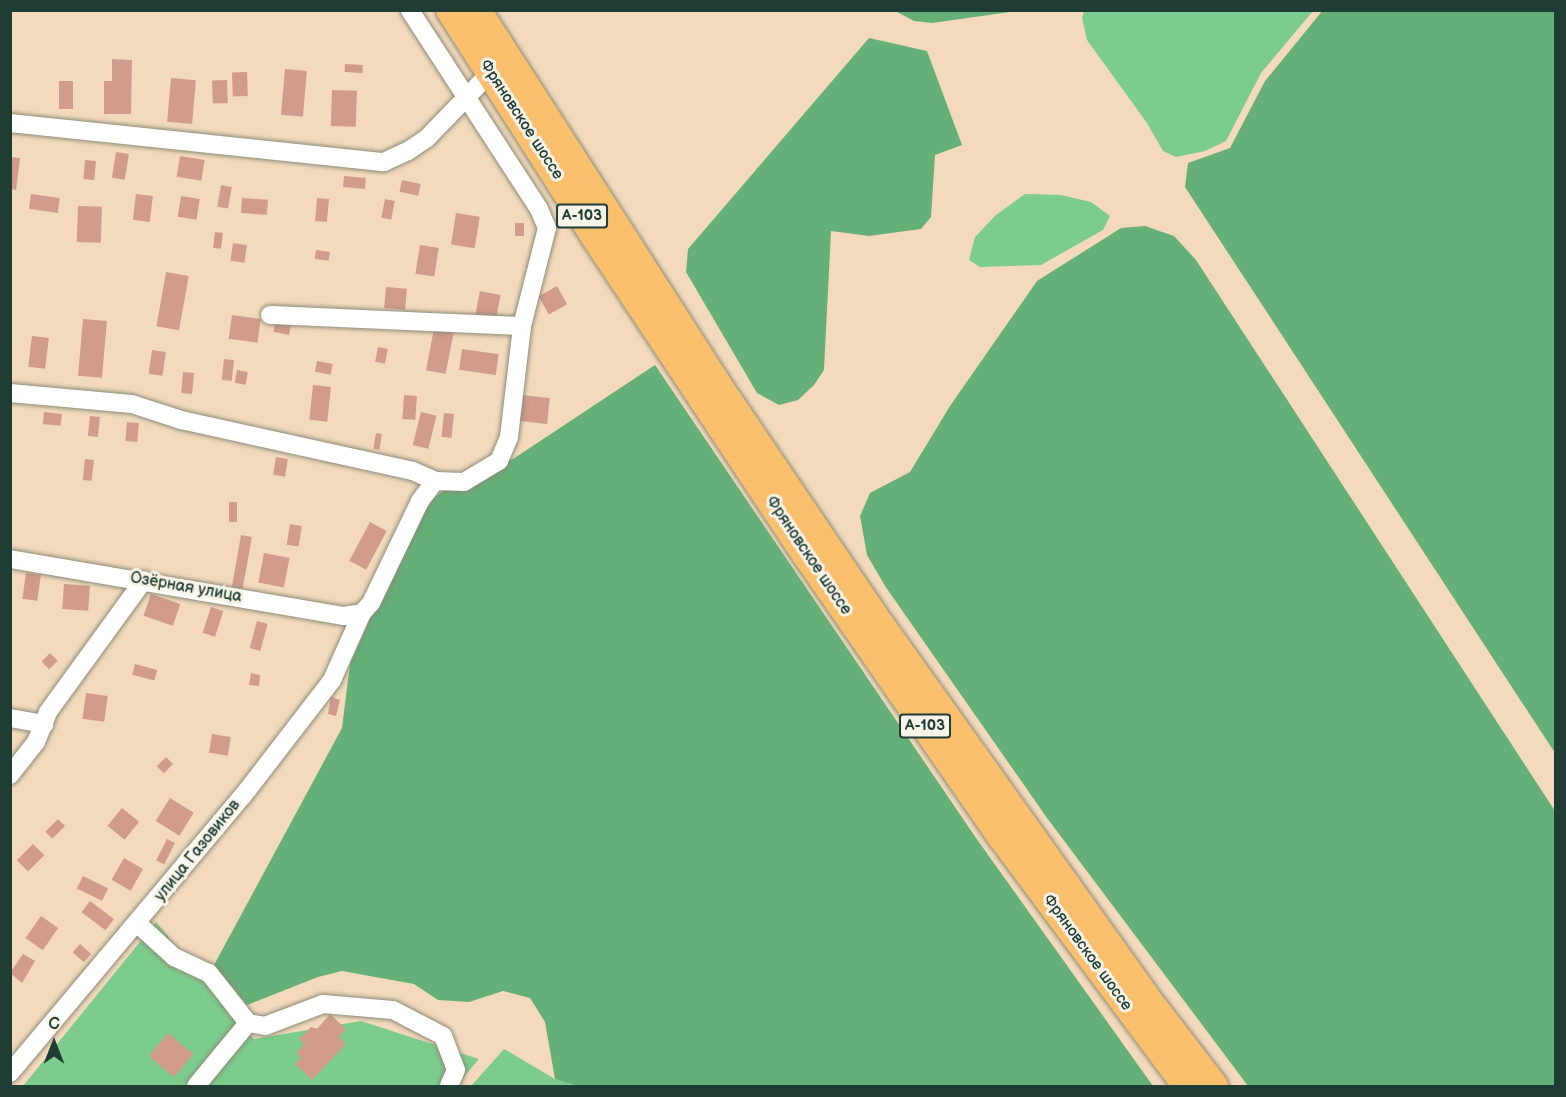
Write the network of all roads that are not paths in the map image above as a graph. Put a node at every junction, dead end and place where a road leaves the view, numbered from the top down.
1 (410, 10) edge
2 (450, 10) edge
3 (477, 10) edge
4 (490, 73) junction
5 (467, 98) junction
6 (10, 123) edge
7 (270, 315) dead end
8 (522, 326) junction
9 (10, 393) edge
10 (435, 481) junction
11 (10, 559) edge
12 (144, 580) junction
13 (362, 613) junction
14 (10, 718) edge
15 (44, 724) junction
16 (10, 775) edge
17 (138, 924) junction
18 (248, 1023) junction
19 (10, 1073) edge
20 (196, 1086) edge
21 (448, 1086) edge
22 (1187, 1086) edge
23 (1214, 1086) edge

1 - 5 street
2 - 4 main road, Фряновское шоссе / А-103
3 - 23 main road, Фряновское шоссе / А-103
4 - 5 street
4 - 22 main road, Фряновское шоссе / А-103
5 - 6 street
5 - 8 street
7 - 8 street
8 - 10 street
9 - 10 street
10 - 13 street, улица Газовиков
11 - 12 street, Озёрная улица
12 - 13 street, Озёрная улица
12 - 15 street
13 - 17 street, улица Газовиков
14 - 15 street
15 - 16 street
17 - 18 street
17 - 19 street, улица Газовиков
18 - 20 street
18 - 21 street

